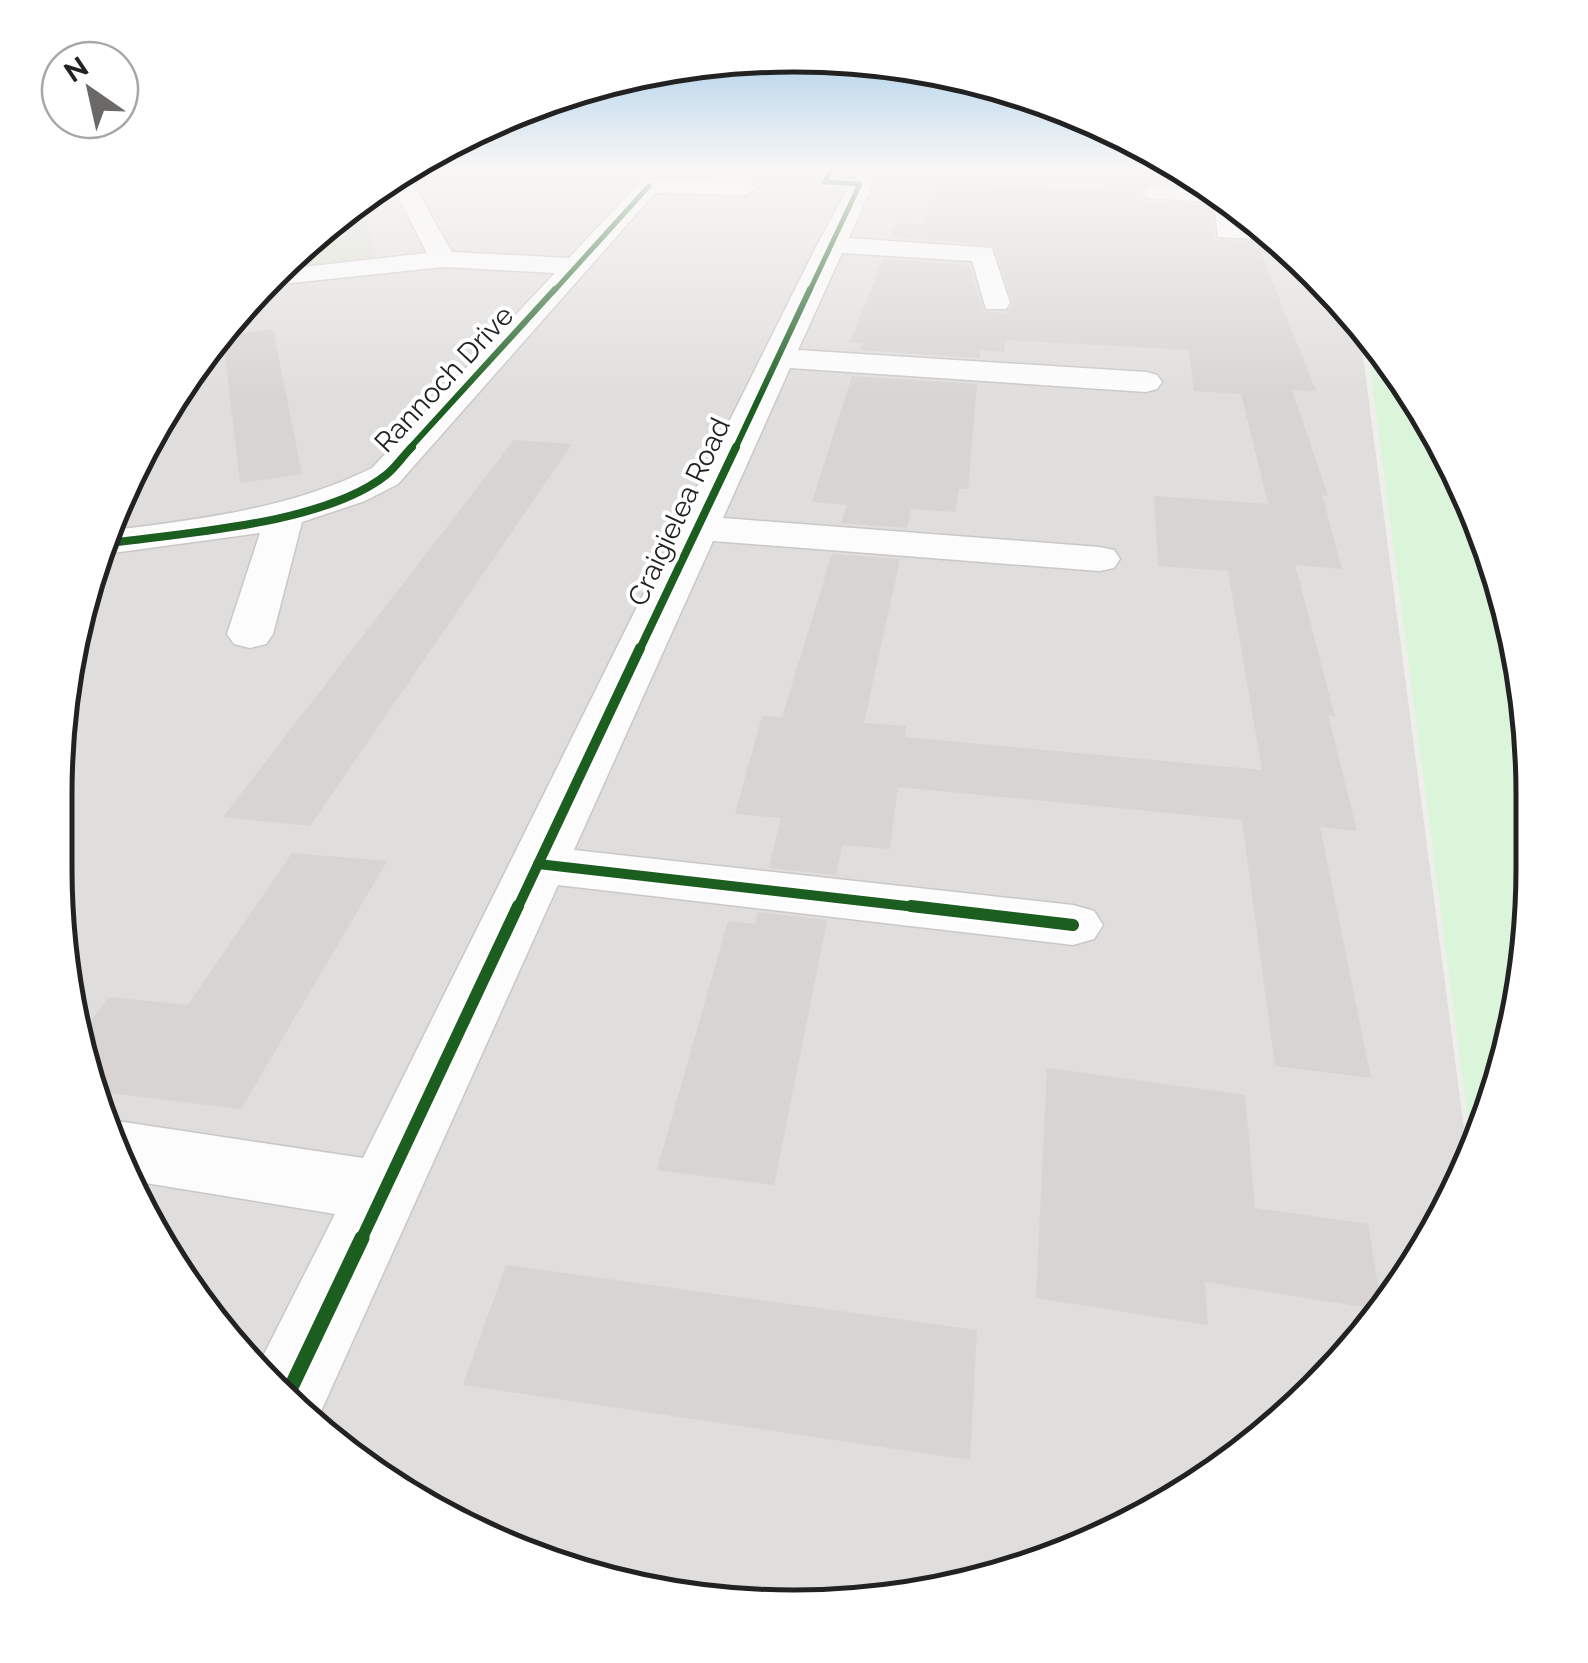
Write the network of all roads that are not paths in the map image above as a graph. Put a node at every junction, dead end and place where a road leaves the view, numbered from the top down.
1 (830, 245) edge
2 (435, 246) edge
3 (597, 246) edge
4 (840, 246) edge
5 (442, 259) junction
6 (579, 266) junction
7 (293, 275) edge
8 (996, 303) dead end
9 (776, 358) junction
10 (1146, 382) dead end
11 (284, 518) junction
12 (696, 528) junction
13 (118, 542) edge
14 (1099, 560) dead end
15 (250, 634) dead end
16 (538, 864) junction
17 (1073, 926) dead end
18 (130, 1151) edge
19 (383, 1191) junction
20 (292, 1386) edge

1 - 9 street, Craigielea Road
2 - 5 street
3 - 6 street, Rannoch Drive
4 - 8 street
5 - 6 street
5 - 7 street
6 - 11 street, Rannoch Drive
9 - 10 street
9 - 12 street, Craigielea Road
11 - 13 street, Rannoch Drive
11 - 15 street
12 - 14 street, Craigielea Road
12 - 16 street, Craigielea Road
16 - 17 street
16 - 19 street, Craigielea Road
18 - 19 street
19 - 20 street, Craigielea Road

